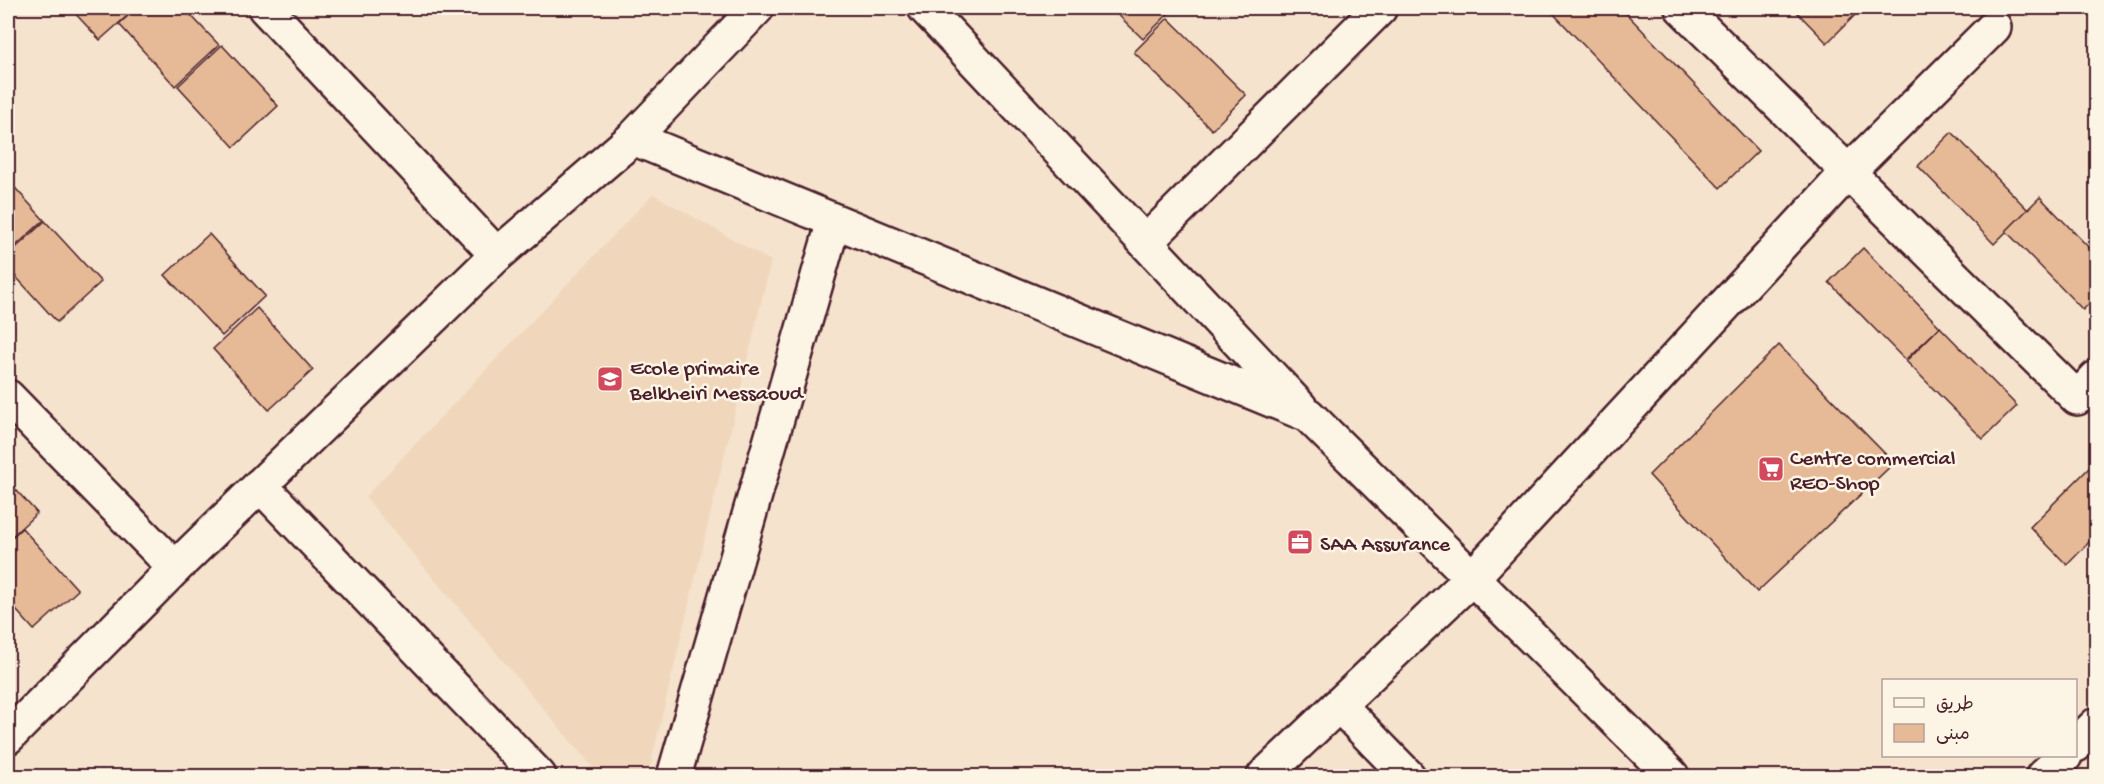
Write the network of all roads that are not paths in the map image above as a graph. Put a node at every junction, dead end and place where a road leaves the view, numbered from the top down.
1 (265, 8) edge
2 (757, 8) edge
3 (925, 8) edge
4 (1380, 8) edge
5 (1682, 8) edge
6 (1994, 27) dead end
7 (633, 138) junction
8 (1848, 171) junction
9 (834, 221) junction
10 (1146, 242) junction
11 (497, 255) junction
12 (2097, 378) edge
13 (8, 397) edge
14 (1308, 415) junction
15 (260, 485) junction
16 (175, 568) junction
17 (1472, 579) junction
18 (1339, 705) junction
19 (2097, 725) edge
20 (8, 737) edge
21 (2077, 744) edge
22 (2064, 757) edge
23 (1663, 774) edge
24 (538, 777) edge
25 (674, 777) edge
26 (1264, 777) edge
27 (1408, 777) edge
28 (2043, 777) edge

1 - 11 street
2 - 7 street
3 - 10 street
4 - 10 street
5 - 8 street
6 - 8 street
7 - 9 street
7 - 11 street
8 - 12 street
8 - 17 street
9 - 14 street
9 - 25 street
10 - 14 street
11 - 15 street
13 - 16 street
14 - 17 street
15 - 16 street
15 - 24 street
16 - 20 street
17 - 18 street
17 - 23 street
18 - 26 street
18 - 27 street
19 - 21 street
22 - 28 street

